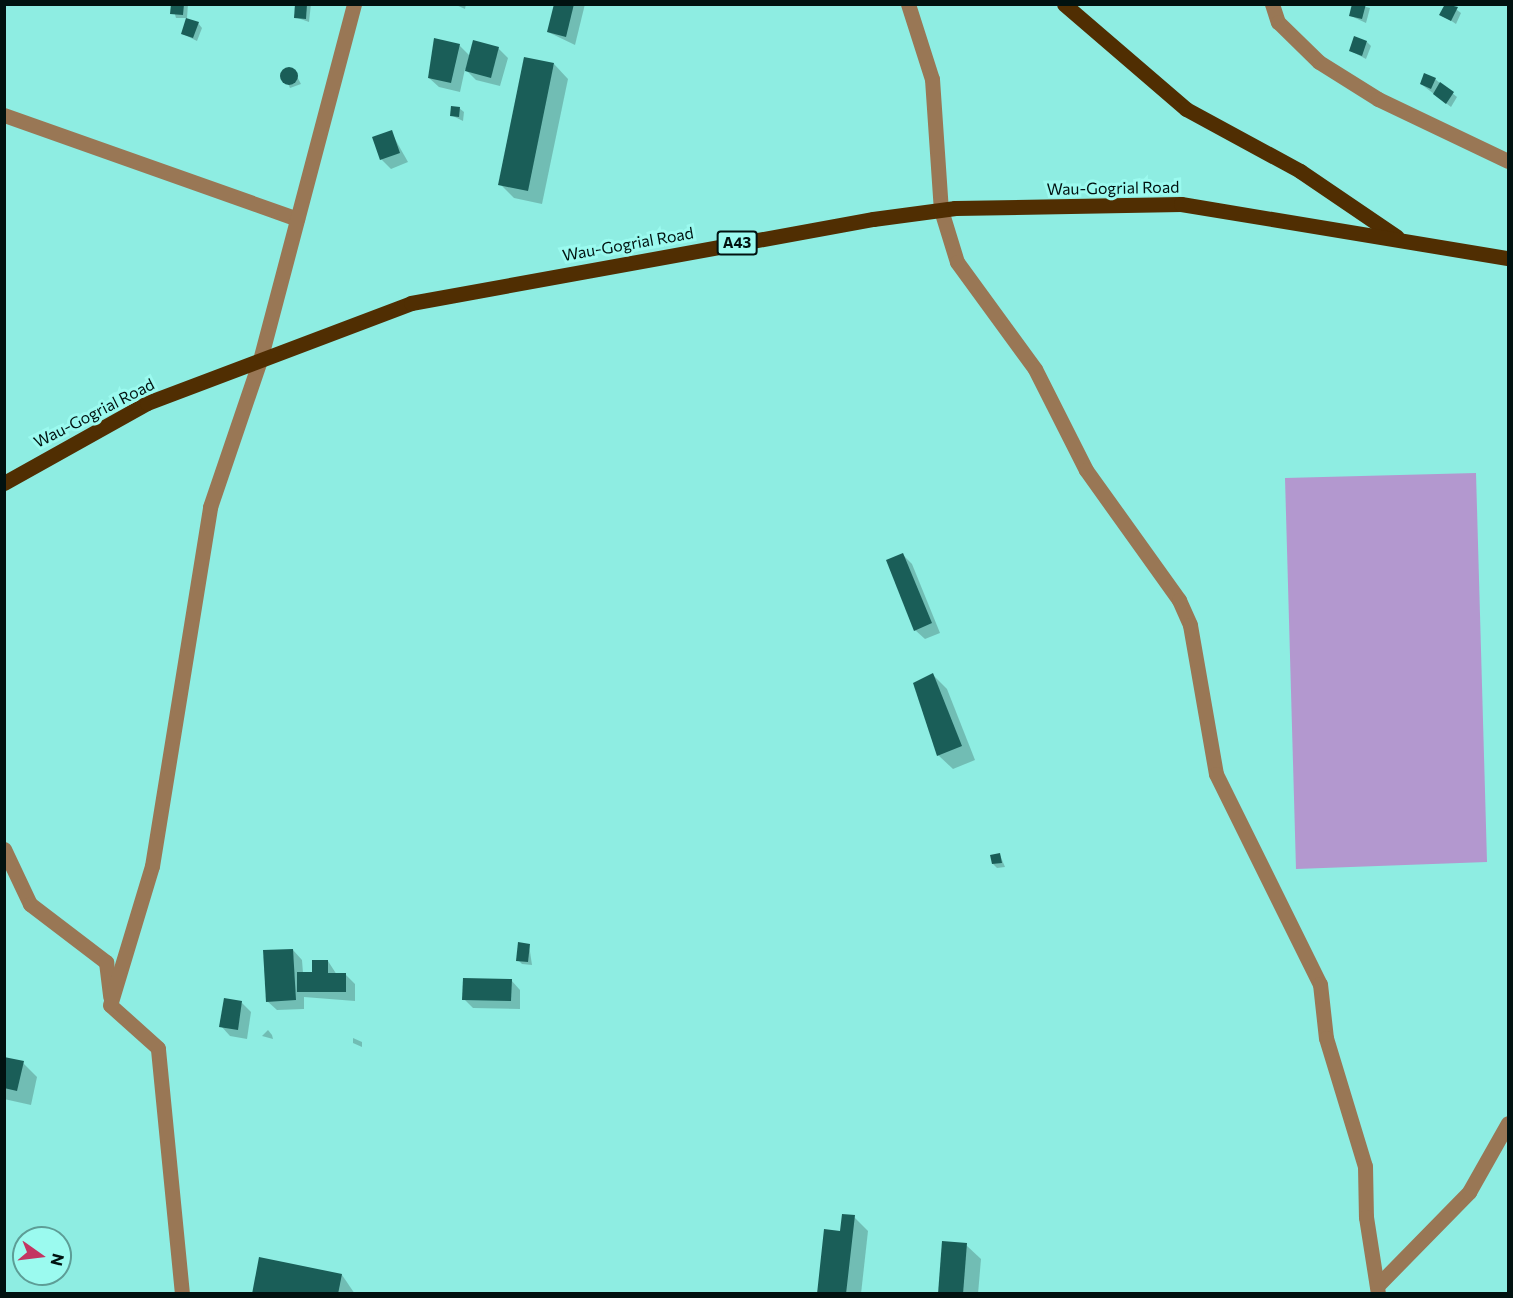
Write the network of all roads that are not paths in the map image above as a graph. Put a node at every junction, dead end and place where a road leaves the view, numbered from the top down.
1 (354, 4) edge
2 (908, 4) edge
3 (1064, 4) edge
4 (1272, 4) edge
5 (4, 115) edge
6 (1509, 161) edge
7 (941, 210) junction
8 (297, 219) junction
9 (1401, 240) junction
10 (1509, 258) edge
11 (260, 360) junction
12 (4, 483) edge
13 (4, 849) edge
14 (110, 1005) junction
15 (1509, 1123) edge
16 (1378, 1290) edge
17 (182, 1293) edge

1 - 8 street
2 - 7 street
3 - 9 main road
4 - 6 street
5 - 8 street
7 - 9 main road, Wau-Gogrial Road / A43
7 - 11 main road, Wau-Gogrial Road / A43
7 - 16 street
8 - 11 street
9 - 10 main road, Wau-Gogrial Road / A43
11 - 12 main road, Wau-Gogrial Road / A43
11 - 14 street
13 - 14 street
14 - 17 street
15 - 16 street

